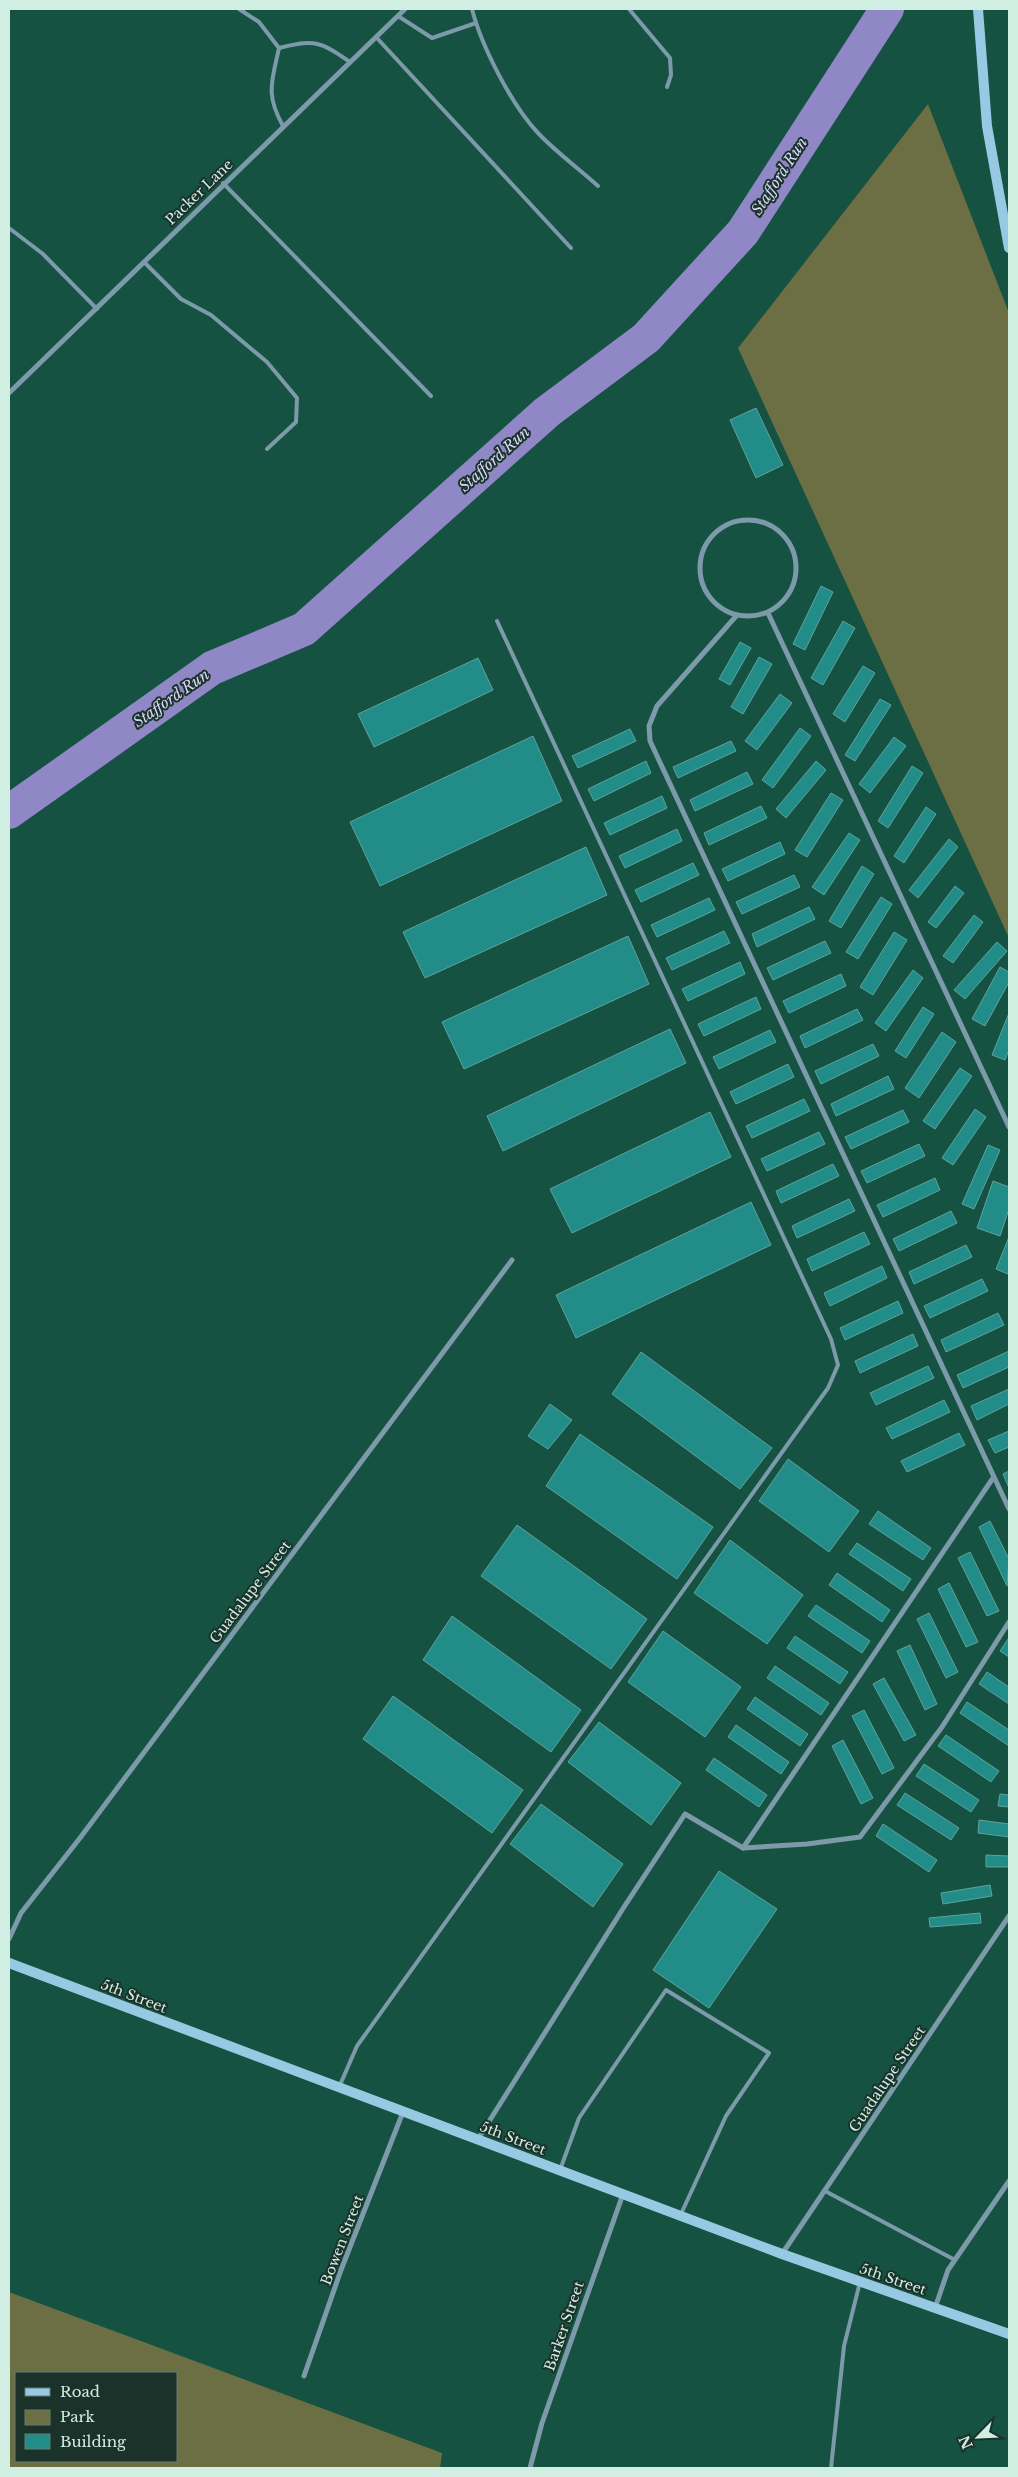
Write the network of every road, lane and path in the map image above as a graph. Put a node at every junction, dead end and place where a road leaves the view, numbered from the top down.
1 (239, 9) edge
2 (405, 9) edge
3 (472, 9) edge
4 (629, 9) edge
5 (978, 9) edge
6 (398, 16) junction
7 (476, 24) junction
8 (376, 36) junction
9 (279, 48) junction
10 (350, 62) junction
11 (667, 87) dead end
12 (283, 126) junction
13 (223, 183) junction
14 (598, 186) dead end
15 (9, 228) edge
16 (570, 248) dead end
17 (1009, 248) edge
18 (144, 262) junction
19 (97, 309) junction
20 (9, 393) edge
21 (431, 396) dead end
22 (267, 449) dead end
23 (768, 613) junction
24 (737, 615) junction
25 (497, 621) dead end
26 (1009, 1128) edge
27 (512, 1260) dead end
28 (993, 1478) junction
29 (1009, 1509) edge
30 (1009, 1622) edge
31 (743, 1848) junction
32 (1009, 1916) edge
33 (9, 1939) edge
34 (9, 1964) edge
35 (340, 2088) junction
36 (402, 2112) junction
37 (478, 2139) junction
38 (560, 2170) junction
39 (1009, 2181) edge
40 (825, 2191) junction
41 (623, 2193) junction
42 (681, 2215) junction
43 (782, 2254) junction
44 (955, 2260) junction
45 (860, 2282) junction
46 (935, 2308) junction
47 (1009, 2334) edge
48 (304, 2376) dead end
49 (530, 2468) edge
50 (831, 2468) edge

1 - 9 lane
2 - 6 street, Packer Lane
3 - 7 lane
4 - 11 lane
5 - 17 main road
6 - 7 lane
6 - 8 street, Packer Lane
7 - 14 lane
8 - 10 street, Packer Lane
8 - 16 lane
9 - 10 lane
9 - 12 lane
10 - 12 street, Packer Lane
12 - 13 street, Packer Lane
13 - 18 street, Packer Lane
13 - 21 lane
15 - 19 lane
18 - 19 street, Packer Lane
18 - 22 lane
19 - 20 street, Packer Lane
23 - 24 street
23 - 24 street
23 - 26 street
24 - 28 street
25 - 35 lane
27 - 33 street, Guadalupe Street
28 - 29 street
28 - 31 street
30 - 31 street
31 - 37 street
32 - 40 street, Guadalupe Street
34 - 35 main road, 5th Street
35 - 36 main road, 5th Street
36 - 37 main road, 5th Street
36 - 48 street, Bowen Street
37 - 38 main road, 5th Street
38 - 41 main road, 5th Street
38 - 42 lane
39 - 44 street
40 - 43 street, Guadalupe Street
40 - 44 lane
41 - 42 main road, 5th Street
41 - 49 street, Barker Street
42 - 43 main road, 5th Street
43 - 45 main road, 5th Street
44 - 46 street
45 - 46 main road, 5th Street
45 - 50 lane
46 - 47 main road, 5th Street

